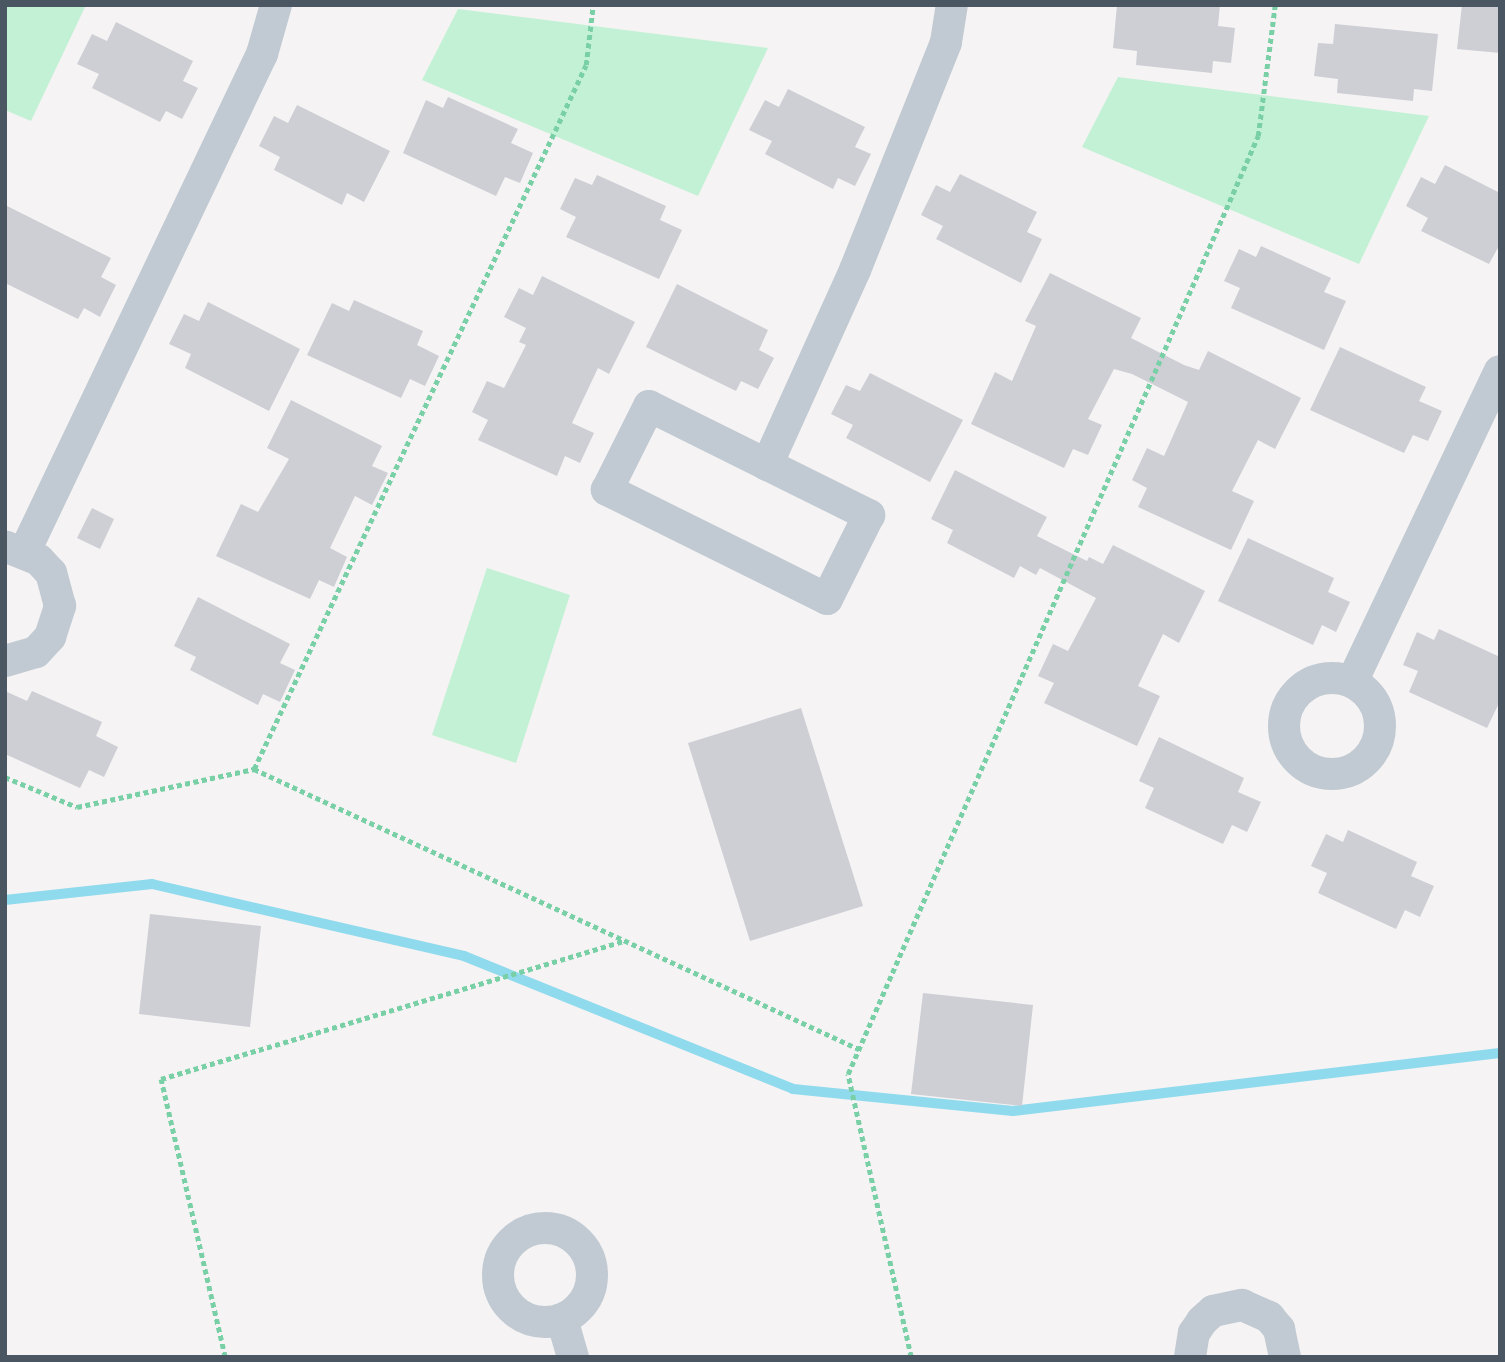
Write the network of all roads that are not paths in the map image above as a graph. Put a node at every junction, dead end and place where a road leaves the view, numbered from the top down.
1 (276, 5) edge
2 (952, 5) edge
3 (1500, 371) edge
4 (767, 465) junction
5 (15, 549) edge
6 (5, 662) edge
7 (1352, 682) dead end
8 (562, 1319) dead end
9 (573, 1357) edge
10 (1190, 1357) edge
11 (1285, 1357) edge

1 - 5 street
2 - 4 street
3 - 7 street
4 - 4 street
5 - 6 street
8 - 9 street
10 - 11 street

